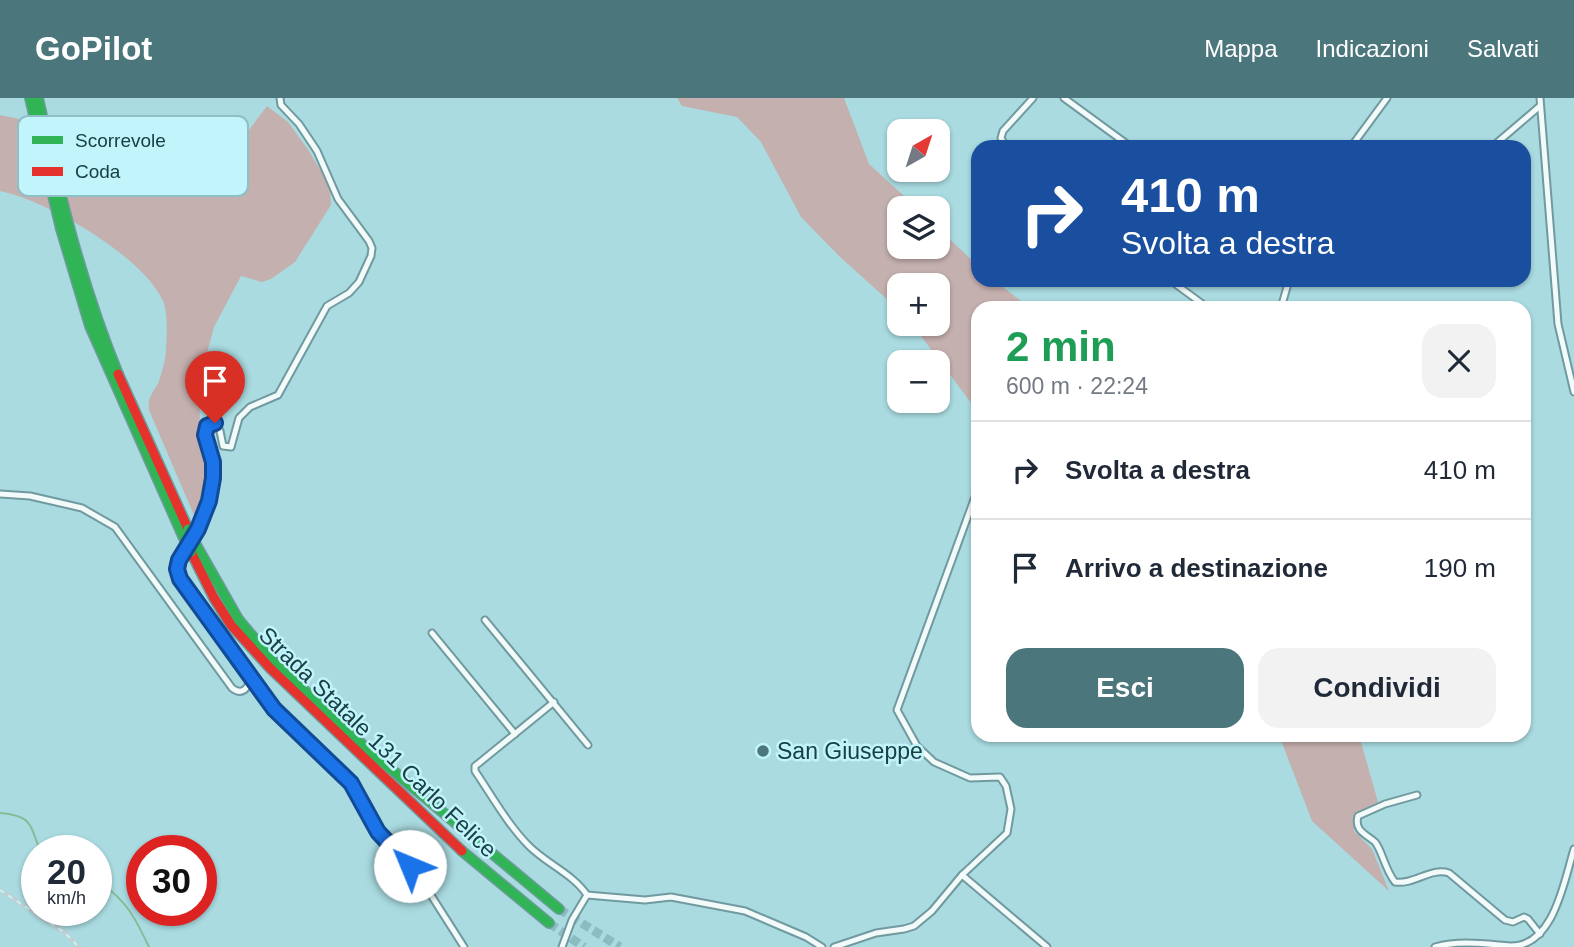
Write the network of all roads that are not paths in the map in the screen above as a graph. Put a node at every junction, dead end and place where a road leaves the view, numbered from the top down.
1 (30, 98) edge
2 (37, 98) edge
3 (279, 98) edge
4 (1032, 98) edge
5 (1064, 98) edge
6 (1387, 98) edge
7 (1540, 98) edge
8 (1540, 105) junction
9 (35, 116) edge
10 (41, 116) edge
11 (1002, 140) edge
12 (1121, 140) edge
13 (1356, 140) edge
14 (1500, 140) edge
15 (56, 196) edge
16 (58, 196) edge
17 (65, 228) junction
18 (1180, 287) edge
19 (1198, 301) edge
20 (1574, 392) edge
21 (0, 494) edge
22 (971, 508) edge
23 (193, 549) junction
24 (485, 620) dead end
25 (432, 633) dead end
26 (250, 678) junction
27 (292, 681) junction
28 (295, 694) junction
29 (554, 702) junction
30 (515, 734) junction
31 (588, 745) dead end
32 (1417, 795) dead end
33 (1574, 849) edge
34 (962, 875) junction
35 (587, 895) junction
36 (559, 909) tunnel mouth
37 (549, 923) tunnel mouth
38 (1540, 934) junction
39 (464, 947) edge
40 (562, 947) edge
41 (822, 947) edge
42 (834, 947) edge
43 (1047, 947) edge
44 (1435, 947) edge

1 - 9 highway, Strada Statale 131 Carlo Felice
2 - 10 highway, Strada Statale 131 Carlo Felice
3 - 26 street
4 - 11 street
5 - 12 street
6 - 13 street
7 - 8 street
8 - 14 street
8 - 20 street
15 - 17 highway, Strada Statale 131 Carlo Felice
16 - 17 highway, Strada Statale 131 Carlo Felice
17 - 23 highway, Strada Statale 131 Carlo Felice, bridge
18 - 19 street
21 - 26 street
22 - 34 street
23 - 27 highway, Strada Statale 131 Carlo Felice
23 - 28 highway, Strada Statale 131 Carlo Felice
24 - 29 street
25 - 30 street
26 - 39 street
27 - 28 highway
27 - 36 highway, Strada Statale 131 Carlo Felice
28 - 37 highway, Strada Statale 131 Carlo Felice
29 - 30 street
29 - 31 street
30 - 35 street
32 - 38 street
33 - 38 street
34 - 42 street
34 - 43 street
35 - 40 street
35 - 41 street
38 - 44 street

